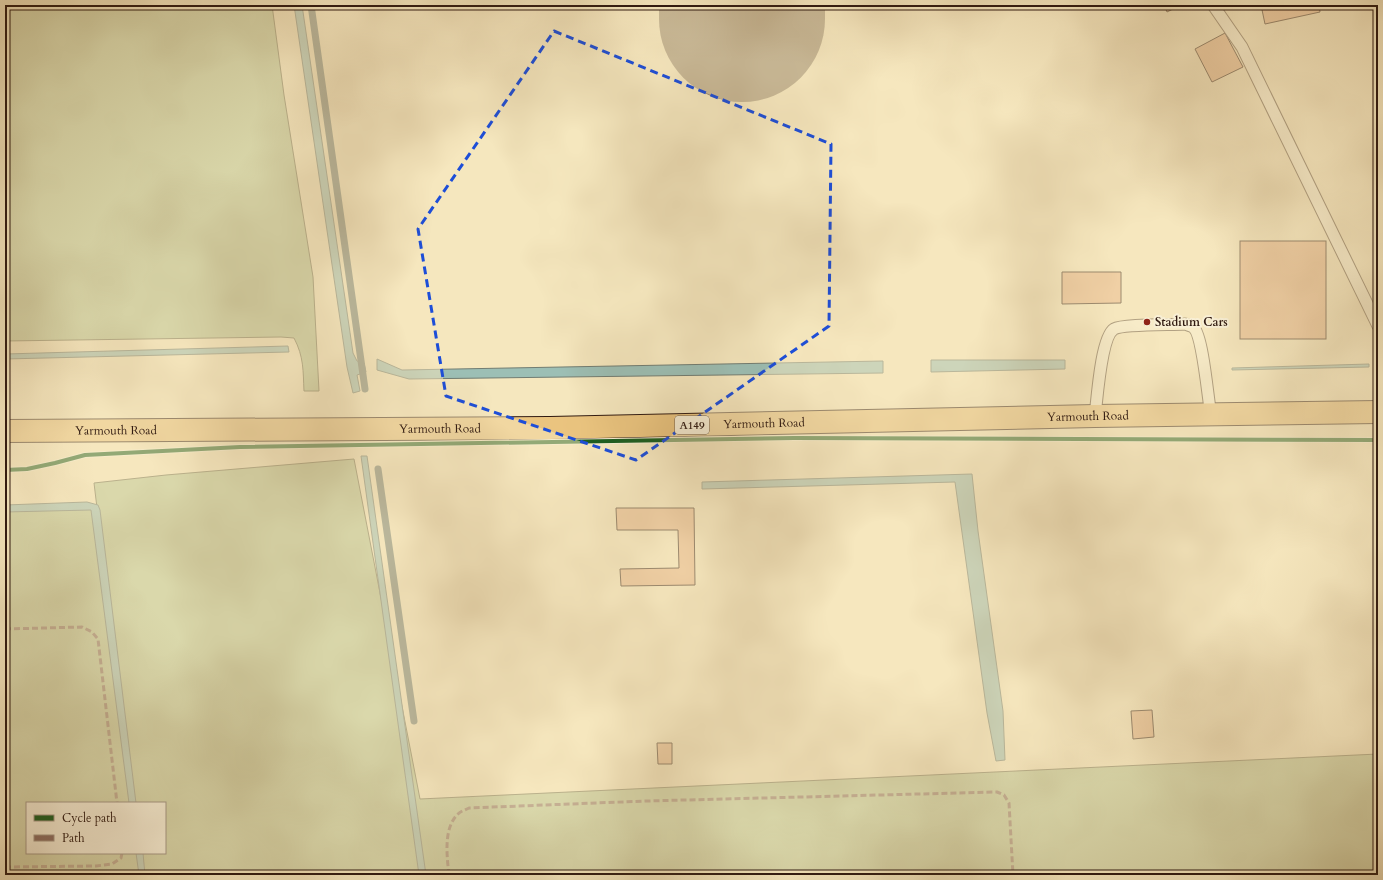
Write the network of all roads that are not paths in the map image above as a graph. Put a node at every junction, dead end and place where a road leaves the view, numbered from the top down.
1 (1213, 5) edge
2 (1378, 326) edge
3 (1378, 412) edge
4 (1211, 415) junction
5 (1095, 416) junction
6 (5, 431) edge

1 - 2 lane
3 - 4 main road, Yarmouth Road / A149
4 - 5 main road, Yarmouth Road / A149
4 - 5 lane
5 - 6 main road, Yarmouth Road / A149

